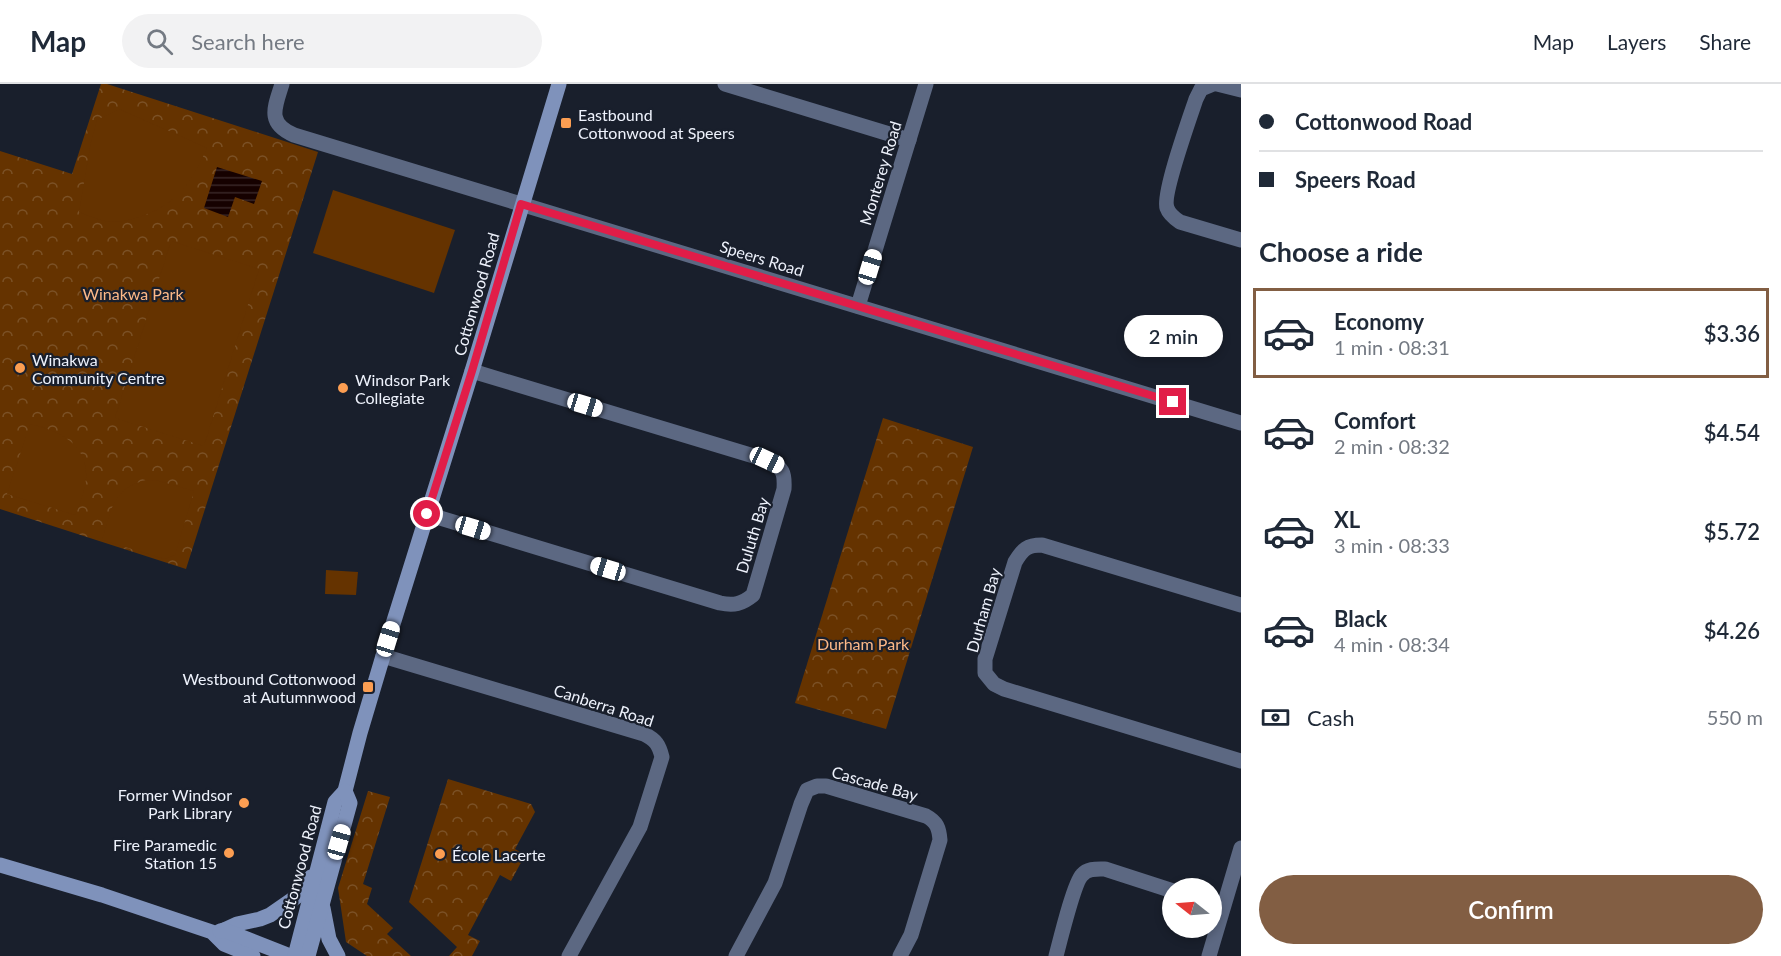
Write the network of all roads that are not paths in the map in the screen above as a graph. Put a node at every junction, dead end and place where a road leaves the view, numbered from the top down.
1 (282, 84) edge
2 (559, 84) edge
3 (725, 84) edge
4 (926, 84) edge
5 (1213, 84) edge
6 (1217, 84) edge
7 (1241, 90) edge
8 (909, 140) junction
9 (521, 204) junction
10 (1241, 240) edge
11 (858, 306) junction
12 (472, 371) junction
13 (1241, 423) edge
14 (427, 514) junction
15 (1241, 605) edge
16 (383, 656) junction
17 (1241, 761) edge
18 (345, 790) junction
19 (1241, 848) edge
20 (0, 865) edge
21 (317, 870) junction
22 (1162, 887) edge
23 (1222, 895) edge
24 (322, 902) junction
25 (218, 931) junction
26 (1212, 938) edge
27 (246, 954) edge
28 (290, 956) edge
29 (295, 956) edge
30 (308, 956) edge
31 (338, 956) edge
32 (569, 956) edge
33 (736, 956) edge
34 (900, 956) edge
35 (1056, 956) edge
36 (1209, 956) edge

1 - 9 street, Speers Road
2 - 9 street, Cottonwood Road
3 - 8 street
4 - 8 street, Monterey Road
5 - 10 street
6 - 7 street
8 - 11 street, Monterey Road
9 - 11 street, Speers Road
9 - 12 street, Cottonwood Road
11 - 13 street, Speers Road
12 - 14 street, Cottonwood Road
12 - 14 street, Duluth Bay
14 - 16 street, Cottonwood Road
15 - 17 street, Durham Bay
16 - 18 street, Cottonwood Road
16 - 32 street, Canberra Road
18 - 21 street, Cottonwood Road
18 - 24 street, Cottonwood Road
19 - 23 street
20 - 25 street
21 - 25 street
21 - 29 street, Cottonwood Road
22 - 35 street
24 - 30 street, Cottonwood Road
24 - 31 street
25 - 27 street
25 - 28 street
26 - 36 street
33 - 34 street, Cascade Bay

